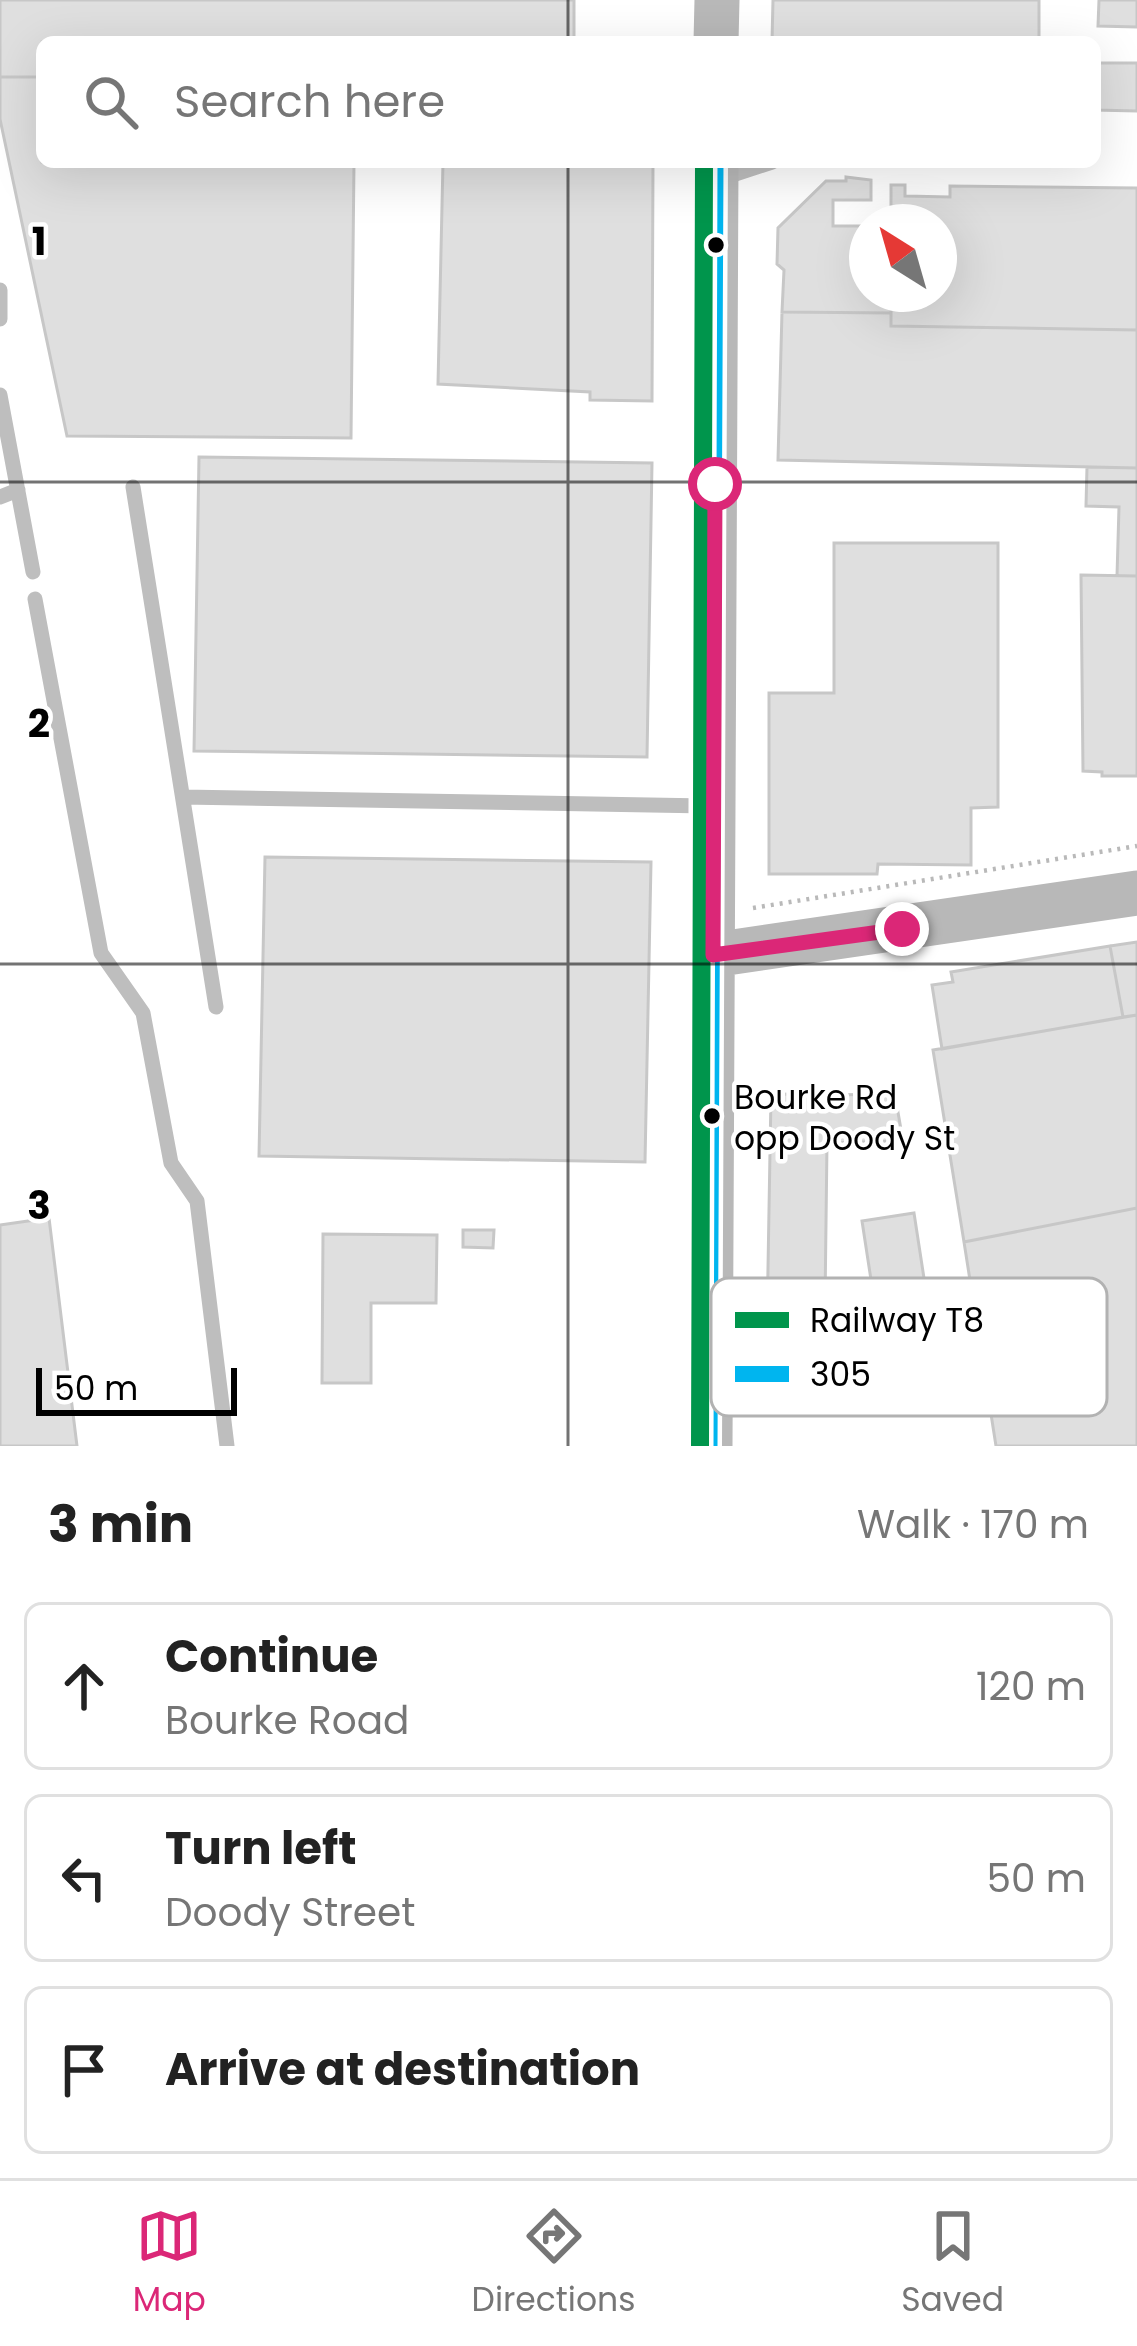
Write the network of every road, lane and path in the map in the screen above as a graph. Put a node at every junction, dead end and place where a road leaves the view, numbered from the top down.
1 (716, 0) edge
2 (716, 36) edge
3 (716, 171) edge
4 (0, 290) edge
5 (0, 320) edge
6 (0, 395) edge
7 (133, 487) dead end
8 (17, 490) junction
9 (0, 497) edge
10 (33, 572) dead end
11 (35, 599) dead end
12 (183, 797) junction
13 (713, 807) junction
14 (1137, 846) edge
15 (1137, 893) edge
16 (753, 908) dead end
17 (713, 955) junction
18 (216, 1007) dead end
19 (711, 1278) edge
20 (711, 1282) edge
21 (227, 1446) edge
22 (710, 1446) edge

1 - 2 street
3 - 13 street
4 - 5 lane
6 - 8 lane
7 - 12 lane
8 - 9 lane
8 - 10 lane
11 - 21 lane
12 - 13 lane
12 - 18 lane
13 - 17 street
14 - 16 path
15 - 17 street
17 - 19 street
20 - 22 street

